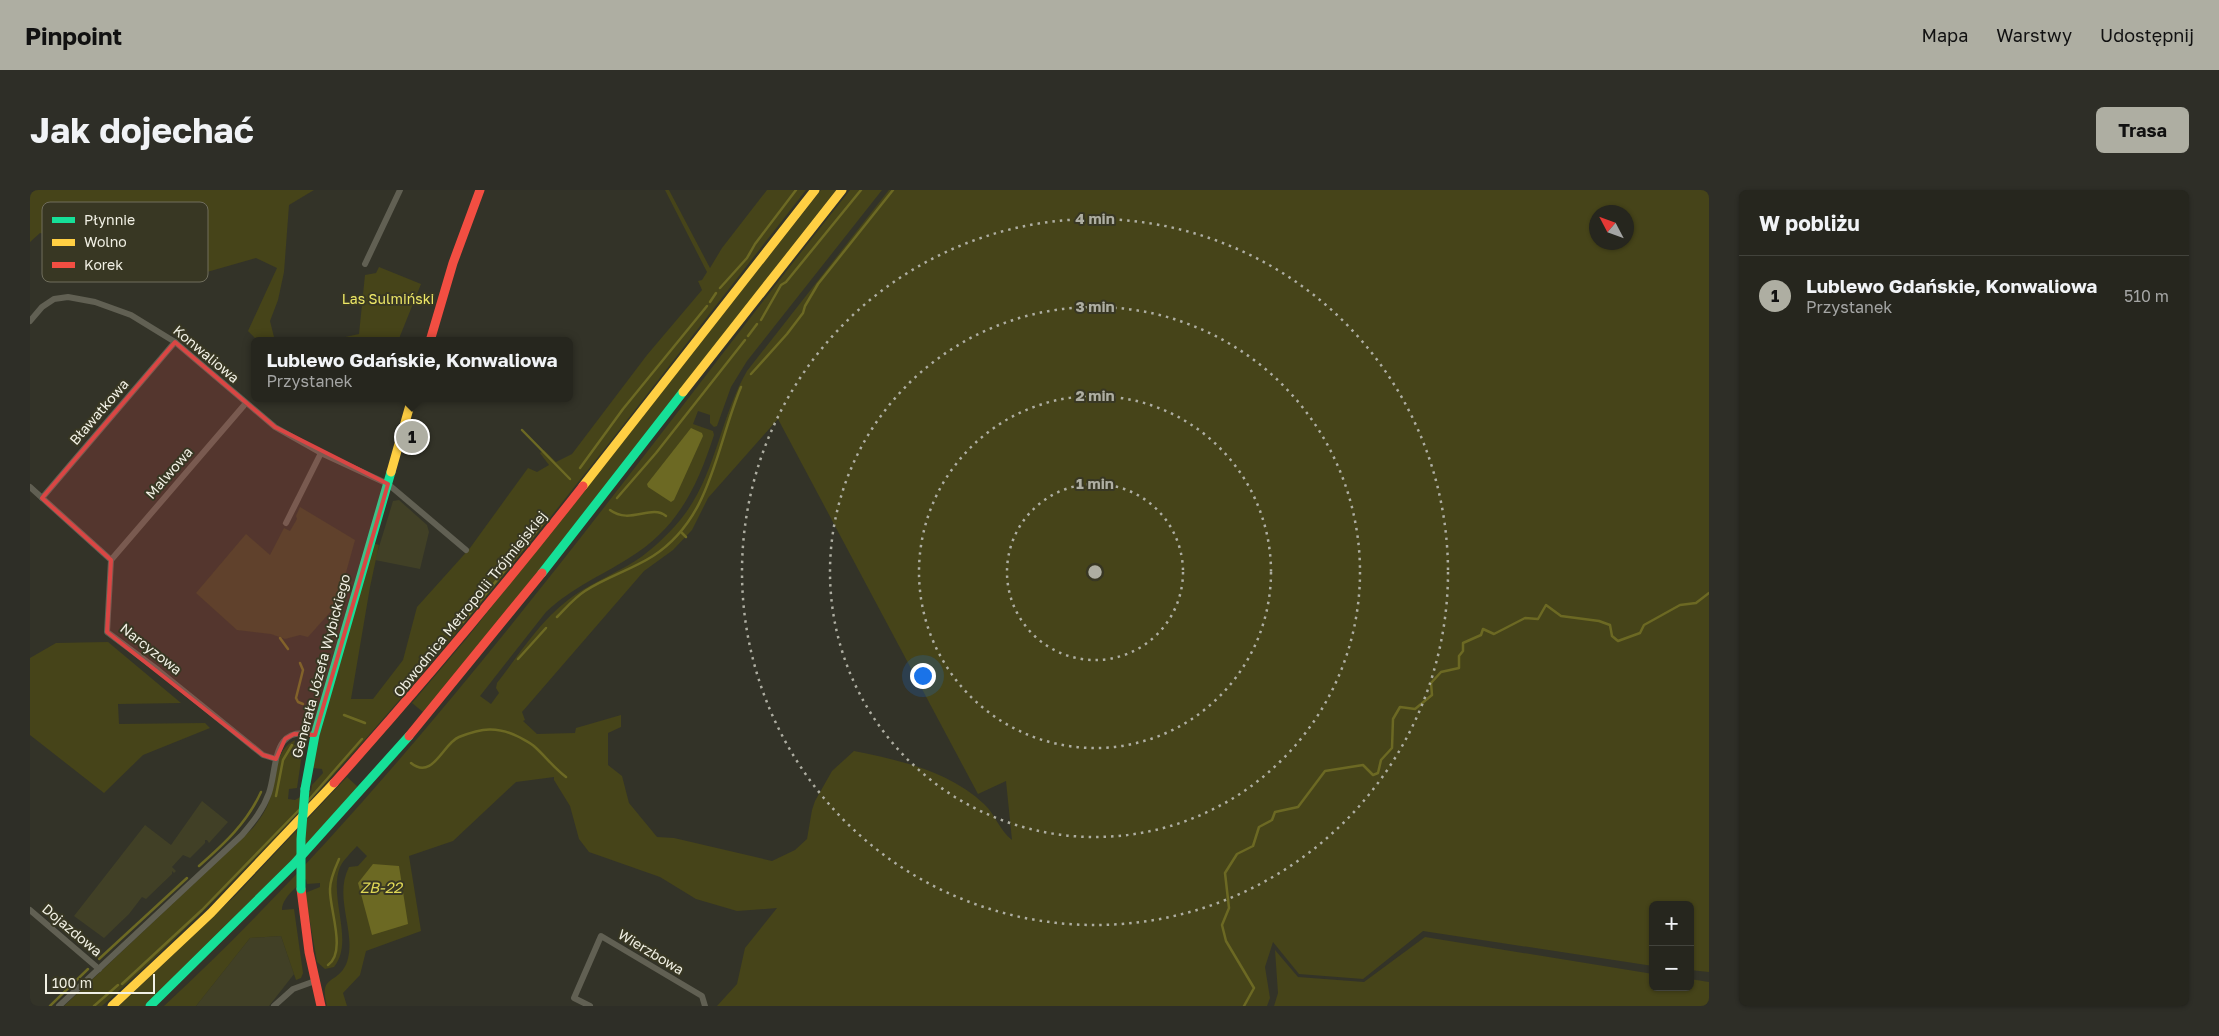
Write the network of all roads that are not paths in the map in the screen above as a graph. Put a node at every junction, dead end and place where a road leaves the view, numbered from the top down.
1 (400, 190) edge
2 (480, 190) edge
3 (815, 190) edge
4 (842, 190) edge
5 (365, 264) dead end
6 (30, 321) edge
7 (431, 337) edge
8 (175, 342) junction
9 (411, 402) edge
10 (246, 403) junction
11 (321, 453) junction
12 (388, 484) junction
13 (30, 487) edge
14 (42, 498) junction
15 (286, 523) dead end
16 (466, 550) dead end
17 (111, 560) junction
18 (315, 735) junction
19 (276, 759) junction
20 (30, 910) edge
21 (99, 969) junction
22 (314, 981) junction
23 (706, 1005) edge
24 (59, 1006) edge
25 (112, 1006) edge
26 (150, 1006) edge
27 (274, 1006) edge
28 (321, 1006) edge
29 (590, 1006) edge

1 - 5 street
2 - 7 main road
3 - 25 main road, Obwodnica Metropolii Trójmiejskiej
4 - 26 main road
6 - 8 street, Konwaliowa
8 - 10 street, Konwaliowa
8 - 14 street, Bławatkowa
9 - 12 main road, Generała Józefa Wybickiego
10 - 11 street, Konwaliowa
10 - 17 street, Malwowa
11 - 12 street, Konwaliowa
11 - 15 street
12 - 16 street, Konwaliowa
12 - 18 main road, Generała Józefa Wybickiego
13 - 14 street
14 - 17 street
17 - 19 street, Narcyzowa
18 - 19 street
18 - 22 main road, Generała Józefa Wybickiego, bridge
19 - 21 street
20 - 21 street, Dojazdowa
21 - 24 street
22 - 27 street
22 - 28 main road, Generała Józefa Wybickiego
23 - 29 street, Wierzbowa

